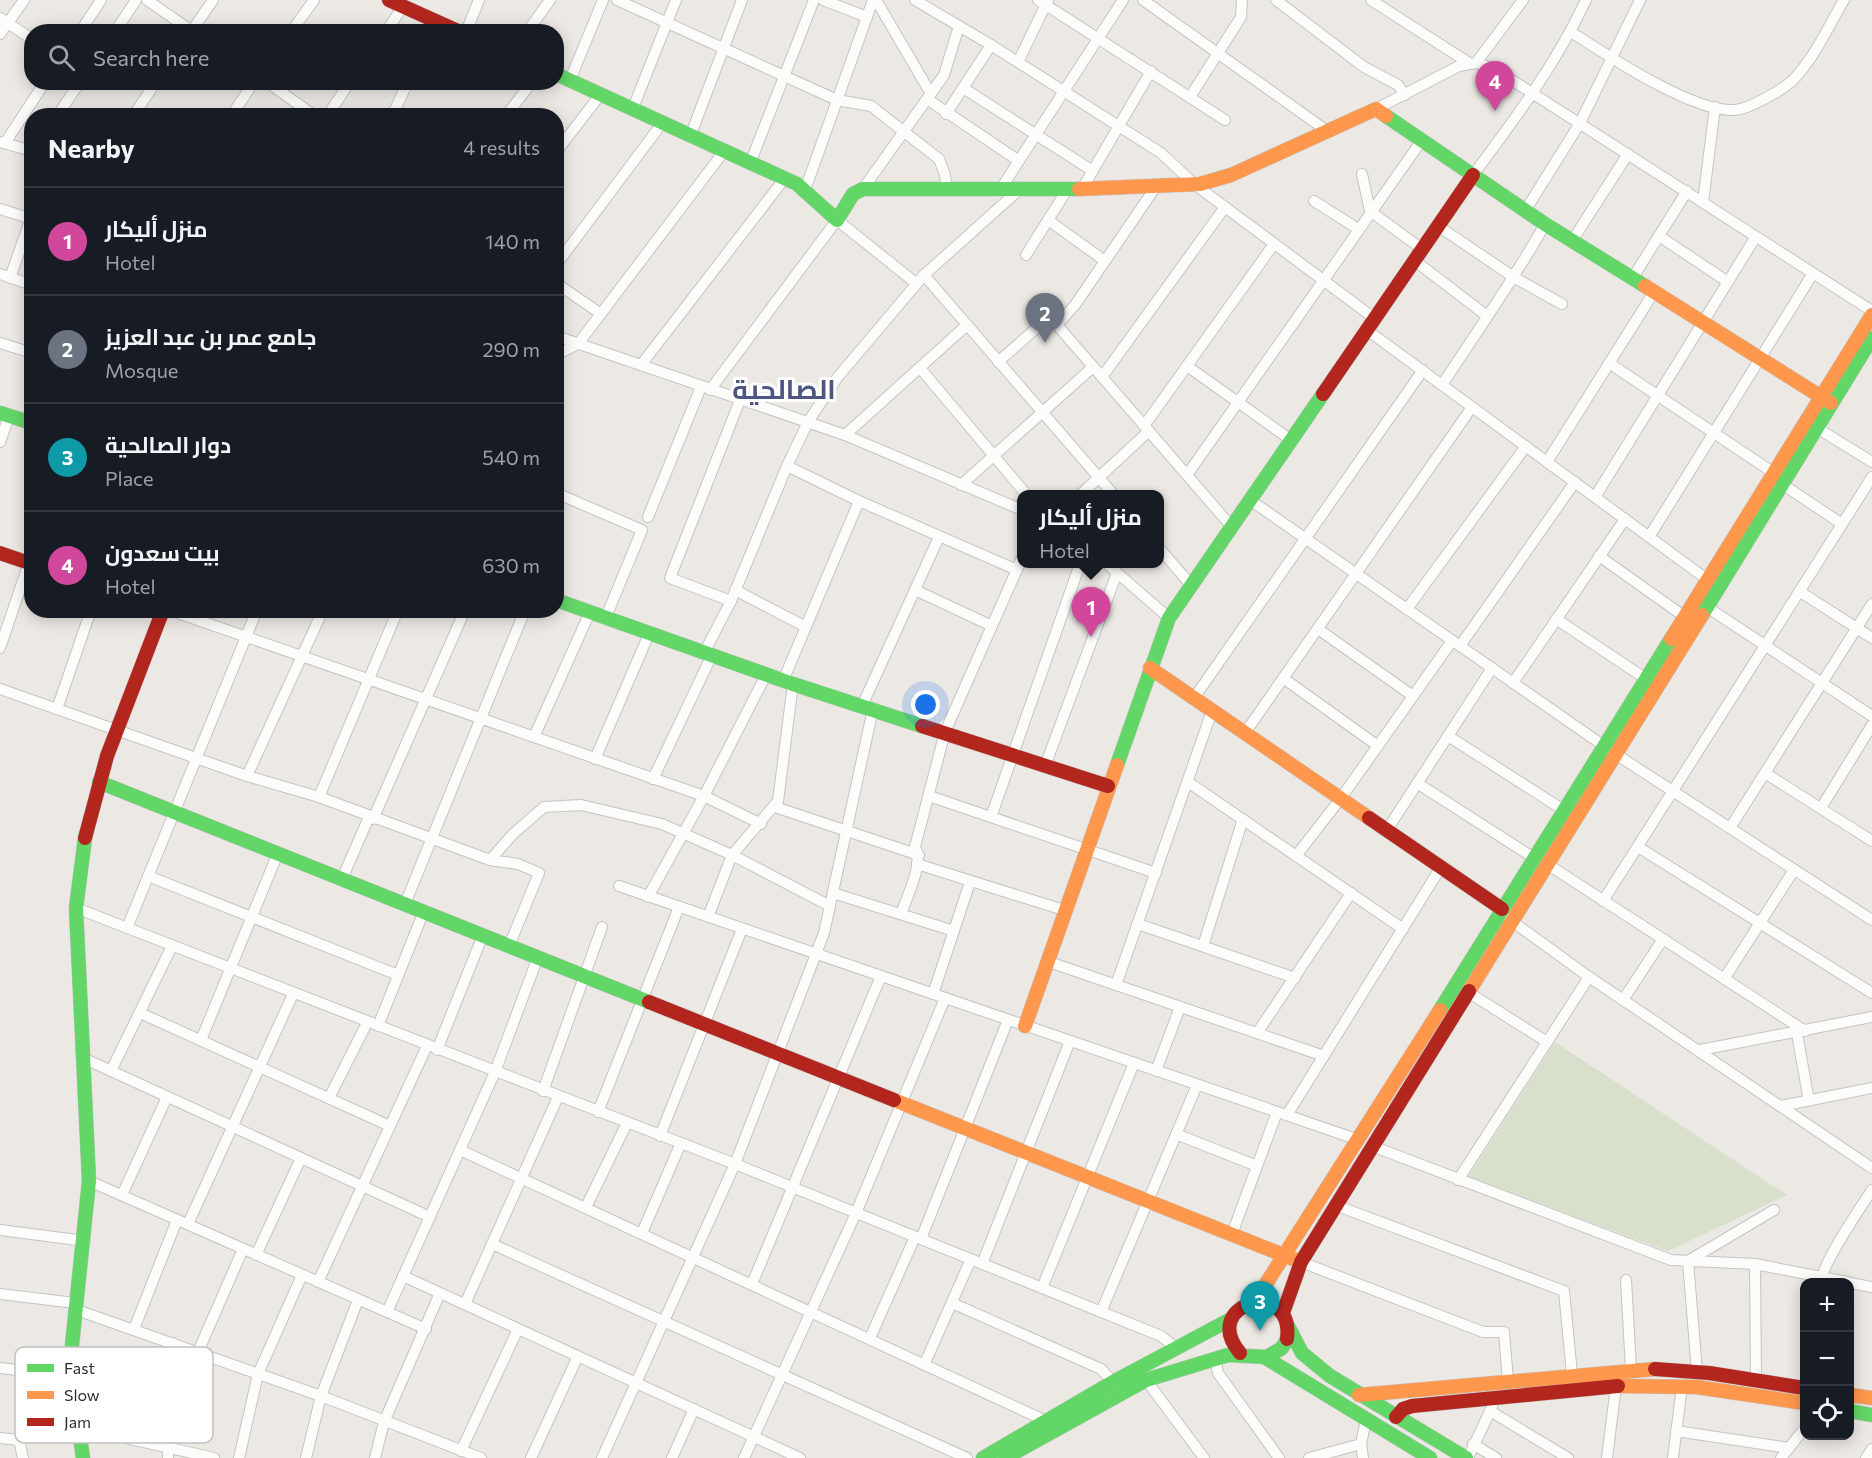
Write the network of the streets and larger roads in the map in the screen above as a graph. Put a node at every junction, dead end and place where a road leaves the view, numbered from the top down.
1 (24, 0) edge
2 (101, 0) edge
3 (136, 0) edge
4 (147, 0) edge
5 (213, 0) edge
6 (314, 0) edge
7 (479, 0) edge
8 (550, 0) edge
9 (603, 0) edge
10 (617, 0) edge
11 (676, 0) edge
12 (742, 0) edge
13 (814, 0) edge
14 (823, 0) edge
15 (875, 0) edge
16 (915, 0) edge
17 (1123, 0) edge
18 (1143, 0) edge
19 (1242, 0) edge
20 (1276, 0) edge
21 (1371, 0) edge
22 (1523, 0) edge
23 (1586, 0) edge
24 (1640, 0) edge
25 (1844, 0) edge
26 (395, 2) edge
27 (1044, 2) edge
28 (867, 17) junction
29 (4, 21) edge
30 (668, 22) junction
31 (85, 24) edge
32 (120, 24) edge
33 (182, 24) edge
34 (197, 24) edge
35 (297, 24) edge
36 (388, 24) edge
37 (431, 24) edge
38 (469, 24) edge
39 (533, 24) edge
40 (958, 26) junction
41 (1571, 32) junction
42 (0, 34) edge
43 (24, 34) edge
44 (1099, 38) junction
45 (991, 45) junction
46 (724, 46) junction
47 (1218, 54) junction
48 (1612, 58) junction
49 (1018, 62) junction
50 (1472, 63) junction
51 (1151, 71) junction
52 (784, 75) junction
53 (564, 78) edge
54 (570, 81) junction
55 (963, 88) junction
56 (39, 90) edge
57 (75, 90) edge
58 (151, 90) edge
59 (249, 90) edge
60 (278, 90) edge
61 (345, 90) edge
62 (404, 90) edge
63 (526, 90) edge
64 (1064, 91) junction
65 (601, 94) junction
66 (1405, 94) junction
67 (1533, 94) junction
68 (929, 97) junction
69 (1190, 97) junction
70 (837, 100) junction
71 (1715, 107) junction
72 (26, 108) edge
73 (62, 108) edge
74 (138, 108) edge
75 (237, 108) edge
76 (304, 108) edge
77 (332, 108) edge
78 (396, 108) edge
79 (512, 108) edge
80 (633, 108) junction
81 (1376, 109) junction
82 (24, 111) edge
83 (946, 114) junction
84 (1225, 120) dead end
85 (663, 122) junction
86 (1580, 123) junction
87 (1119, 126) junction
88 (903, 131) junction
89 (1327, 131) junction
90 (691, 134) junction
91 (1036, 134) junction
92 (1422, 140) junction
93 (2, 142) edge
94 (564, 143) edge
95 (24, 149) edge
96 (725, 150) junction
97 (1628, 154) junction
98 (751, 161) junction
99 (1019, 161) junction
100 (1093, 171) junction
101 (1362, 174) dead end
102 (1473, 175) junction
103 (785, 178) junction
104 (1194, 184) junction
105 (1157, 185) junction
106 (863, 189) junction
107 (1019, 189) junction
108 (1082, 189) junction
109 (805, 190) junction
110 (947, 190) junction
111 (1000, 190) junction
112 (1067, 190) junction
113 (1687, 190) junction
114 (1314, 201) dead end
115 (1703, 202) junction
116 (1225, 207) junction
117 (0, 209) edge
118 (1371, 211) junction
119 (1525, 211) junction
120 (24, 217) edge
121 (837, 220) junction
122 (1048, 220) junction
123 (1545, 224) junction
124 (1438, 226) junction
125 (1358, 229) junction
126 (24, 234) edge
127 (1659, 236) junction
128 (1755, 238) junction
129 (1572, 241) junction
130 (1274, 244) junction
131 (564, 254) edge
132 (1026, 255) dead end
133 (1418, 255) junction
134 (1105, 261) junction
135 (1812, 275) junction
136 (5, 276) edge
137 (1515, 278) junction
138 (920, 279) junction
139 (1632, 279) junction
140 (1322, 281) junction
141 (24, 282) edge
142 (1728, 282) junction
143 (564, 289) edge
144 (1654, 292) junction
145 (1562, 304) dead end
146 (1872, 313) edge
147 (601, 314) junction
148 (1487, 316) junction
149 (1370, 324) junction
150 (1702, 324) junction
151 (1057, 325) junction
152 (967, 326) junction
153 (1872, 338) edge
154 (564, 339) edge
155 (0, 343) edge
156 (578, 344) junction
157 (24, 351) edge
158 (564, 351) edge
159 (1760, 359) junction
160 (998, 362) junction
161 (1609, 363) junction
162 (641, 365) junction
163 (1187, 366) junction
164 (1093, 367) junction
165 (920, 368) junction
166 (1423, 370) junction
167 (1102, 377) junction
168 (1442, 385) junction
169 (705, 389) junction
170 (1659, 394) junction
171 (740, 400) junction
172 (1826, 400) junction
173 (1238, 402) junction
174 (1472, 407) junction
175 (1043, 414) junction
176 (4, 415) edge
177 (24, 421) edge
178 (808, 422) junction
179 (1146, 428) junction
180 (1817, 428) junction
181 (1713, 434) junction
182 (845, 435) junction
183 (1291, 440) junction
184 (0, 442) edge
185 (1526, 446) junction
186 (994, 457) junction
187 (1547, 462) junction
188 (1872, 462) edge
189 (787, 465) junction
190 (1187, 475) junction
191 (1872, 477) edge
192 (1778, 478) junction
193 (1100, 479) junction
194 (1575, 482) junction
195 (961, 485) junction
196 (1022, 490) edge
197 (1087, 490) edge
198 (1109, 490) edge
199 (564, 496) edge
200 (1595, 497) junction
201 (1250, 500) junction
202 (859, 501) junction
203 (1017, 508) edge
204 (648, 517) dead end
205 (1625, 519) junction
206 (1842, 524) junction
207 (1231, 526) junction
208 (939, 537) junction
209 (1649, 537) junction
210 (1305, 538) junction
211 (0, 553) edge
212 (1164, 554) edge
213 (1599, 556) junction
214 (24, 558) edge
215 (1079, 568) edge
216 (1111, 568) edge
217 (1017, 570) joint
218 (1117, 573) junction
219 (1356, 574) junction
220 (24, 580) edge
221 (1190, 584) junction
222 (1713, 584) junction
223 (735, 590) junction
224 (915, 590) junction
225 (1799, 591) junction
226 (731, 601) junction
227 (564, 603) edge
228 (1872, 604) edge
229 (1707, 607) junction
230 (1407, 609) junction
231 (590, 612) junction
232 (606, 617) junction
233 (1685, 617) junction
234 (89, 618) edge
235 (160, 618) edge
236 (192, 618) edge
237 (254, 618) edge
238 (319, 618) edge
239 (395, 618) edge
240 (462, 618) edge
241 (522, 618) edge
242 (1169, 618) junction
243 (1556, 619) junction
244 (992, 626) junction
245 (806, 627) junction
246 (1856, 628) junction
247 (1318, 629) junction
248 (649, 634) junction
249 (246, 637) junction
250 (1872, 638) edge
251 (1456, 643) junction
252 (1766, 645) junction
253 (0, 648) edge
254 (708, 654) junction
255 (302, 656) junction
256 (1150, 668) junction
257 (1492, 668) junction
258 (766, 675) junction
259 (1283, 678) junction
260 (1646, 679) junction
261 (369, 680) junction
262 (788, 682) junction
263 (1513, 683) junction
264 (1821, 683) junction
265 (0, 689) edge
266 (1413, 696) junction
267 (1194, 698) junction
268 (426, 700) junction
269 (867, 708) junction
270 (57, 709) junction
271 (1212, 711) junction
272 (1872, 716) edge
273 (482, 719) junction
274 (1872, 725) edge
275 (116, 729) junction
276 (945, 732) junction
277 (1245, 733) junction
278 (1448, 736) junction
279 (534, 737) junction
280 (1378, 746) junction
281 (1611, 751) junction
282 (1012, 756) junction
283 (196, 758) junction
284 (595, 759) junction
285 (1046, 766) junction
286 (1765, 773) junction
287 (247, 776) junction
288 (652, 778) junction
289 (99, 782) junction
290 (1188, 782) junction
291 (1418, 783) junction
292 (1108, 786) junction
293 (1673, 791) junction
294 (704, 796) junction
295 (929, 796) junction
296 (319, 797) junction
297 (1341, 798) junction
298 (775, 807) junction
299 (1821, 808) junction
300 (1565, 811) junction
301 (174, 812) junction
302 (991, 817) junction
303 (371, 818) junction
304 (1243, 819) junction
305 (761, 824) junction
306 (1730, 828) junction
307 (1387, 830) junction
308 (846, 831) junction
309 (683, 833) junction
310 (431, 840) junction
311 (1872, 840) edge
312 (1638, 847) junction
313 (1089, 851) junction
314 (278, 853) junction
315 (732, 855) junction
316 (1296, 856) junction
317 (1534, 858) junction
318 (918, 859) junction
319 (490, 860) junction
320 (1547, 864) junction
321 (1441, 867) junction
322 (1794, 870) junction
323 (1156, 873) junction
324 (148, 876) junction
325 (342, 879) junction
326 (970, 882) junction
327 (619, 886) dead end
328 (833, 893) junction
329 (1351, 893) junction
330 (648, 897) junction
331 (1603, 901) junction
332 (405, 904) junction
333 (830, 906) junction
334 (680, 907) junction
335 (76, 908) junction
336 (1502, 909) junction
337 (424, 911) junction
338 (1067, 911) junction
339 (902, 914) junction
340 (251, 917) junction
341 (708, 917) junction
342 (1872, 920) edge
343 (1512, 923) junction
344 (1760, 923) junction
345 (1138, 924) junction
346 (602, 927) dead end
347 (127, 928) junction
348 (742, 929) junction
349 (1403, 929) junction
350 (954, 931) junction
351 (483, 935) junction
352 (1663, 939) junction
353 (172, 946) junction
354 (509, 946) junction
355 (1203, 946) junction
356 (816, 954) junction
357 (538, 957) junction
358 (1049, 962) junction
359 (230, 969) junction
360 (398, 975) junction
361 (585, 976) junction
362 (881, 976) junction
363 (1589, 977) junction
364 (1295, 978) junction
365 (1724, 979) junction
366 (1116, 985) junction
367 (1468, 992) junction
368 (1872, 993) edge
369 (293, 994) junction
370 (933, 994) junction
371 (945, 998) junction
372 (643, 999) junction
373 (1623, 1000) junction
374 (1180, 1007) junction
375 (140, 1013) junction
376 (1872, 1017) edge
377 (1008, 1020) junction
378 (372, 1024) junction
379 (705, 1024) junction
380 (1025, 1026) junction
381 (1799, 1029) junction
382 (1257, 1033) junction
383 (201, 1040) junction
384 (1070, 1041) junction
385 (1547, 1042) junction
386 (432, 1048) junction
387 (1700, 1050) junction
388 (778, 1053) junction
389 (1324, 1056) junction
390 (85, 1059) junction
391 (1134, 1063) junction
392 (260, 1067) junction
393 (111, 1071) junction
394 (1156, 1071) junction
395 (495, 1072) junction
396 (839, 1077) junction
397 (1197, 1085) junction
398 (1872, 1088) edge
399 (543, 1091) junction
400 (167, 1097) junction
401 (558, 1097) junction
402 (329, 1098) junction
403 (1809, 1101) junction
404 (901, 1102) junction
405 (1781, 1106) junction
406 (598, 1112) junction
407 (1282, 1114) junction
408 (627, 1123) junction
409 (390, 1126) junction
410 (233, 1127) junction
411 (964, 1127) junction
412 (1176, 1134) junction
413 (660, 1136) junction
414 (681, 1143) junction
415 (1365, 1143) junction
416 (460, 1150) junction
417 (1026, 1152) junction
418 (301, 1158) junction
419 (735, 1164) junction
420 (1257, 1166) junction
421 (1872, 1168) edge
422 (1087, 1176) junction
423 (522, 1178) junction
424 (1458, 1180) junction
425 (89, 1181) junction
426 (362, 1186) junction
427 (794, 1188) junction
428 (1872, 1190) edge
429 (122, 1196) junction
430 (1148, 1201) junction
431 (1335, 1205) junction
432 (586, 1207) junction
433 (1774, 1210) dead end
434 (856, 1213) junction
435 (429, 1217) junction
436 (183, 1222) junction
437 (0, 1230) edge
438 (642, 1233) junction
439 (1232, 1234) junction
440 (918, 1238) junction
441 (85, 1241) junction
442 (492, 1244) junction
443 (243, 1249) junction
444 (256, 1255) junction
445 (693, 1256) junction
446 (1286, 1256) junction
447 (971, 1259) junction
448 (1688, 1261) junction
449 (1301, 1262) junction
450 (982, 1264) junction
451 (1755, 1264) junction
452 (302, 1275) junction
453 (403, 1276) junction
454 (1813, 1278) edge
455 (1822, 1278) edge
456 (1626, 1280) dead end
457 (318, 1282) junction
458 (752, 1284) junction
459 (1854, 1284) edge
460 (1872, 1287) edge
461 (1042, 1288) junction
462 (440, 1293) junction
463 (0, 1294) edge
464 (358, 1300) junction
465 (1255, 1301) junction
466 (465, 1304) junction
467 (952, 1304) junction
468 (75, 1306) junction
469 (812, 1310) junction
470 (387, 1312) junction
471 (1101, 1312) junction
472 (1231, 1319) junction
473 (1285, 1319) junction
474 (663, 1320) junction
475 (134, 1329) junction
476 (426, 1329) junction
477 (518, 1329) junction
478 (870, 1338) junction
479 (173, 1343) junction
480 (73, 1347) edge
481 (173, 1347) edge
482 (184, 1347) edge
483 (200, 1347) edge
484 (1177, 1349) junction
485 (1240, 1353) junction
486 (578, 1356) junction
487 (213, 1358) edge
488 (1215, 1358) junction
489 (1266, 1358) junction
490 (925, 1363) junction
491 (0, 1368) edge
492 (1631, 1369) junction
493 (15, 1370) edge
494 (1697, 1372) junction
495 (783, 1373) junction
496 (258, 1374) junction
497 (1572, 1374) junction
498 (1146, 1380) junction
499 (1756, 1380) junction
500 (1508, 1381) junction
501 (634, 1382) junction
502 (1113, 1382) junction
503 (1494, 1382) junction
504 (1616, 1386) junction
505 (1682, 1386) junction
506 (1800, 1387) edge
507 (1359, 1395) junction
508 (321, 1396) junction
509 (1854, 1396) edge
510 (1872, 1398) edge
511 (1800, 1402) edge
512 (1493, 1405) junction
513 (694, 1409) junction
514 (1854, 1412) edge
515 (1872, 1415) edge
516 (1396, 1417) junction
517 (1366, 1420) junction
518 (1046, 1421) junction
519 (384, 1422) junction
520 (1676, 1431) junction
521 (1800, 1434) edge
522 (754, 1437) junction
523 (0, 1438) edge
524 (15, 1440) edge
525 (20, 1443) edge
526 (80, 1443) edge
527 (133, 1443) edge
528 (1361, 1444) junction
529 (1473, 1444) junction
530 (1789, 1448) junction
531 (1872, 1449) edge
532 (461, 1451) junction
533 (168, 1453) edge
534 (23, 1458) edge
535 (83, 1458) edge
536 (214, 1458) edge
537 (239, 1458) edge
538 (306, 1458) edge
539 (375, 1458) edge
540 (481, 1458) edge
541 (531, 1458) edge
542 (602, 1458) edge
543 (672, 1458) edge
544 (744, 1458) edge
545 (800, 1458) edge
546 (967, 1458) edge
547 (983, 1458) edge
548 (1005, 1458) edge
549 (1204, 1458) edge
550 (1279, 1458) edge
551 (1310, 1458) edge
552 (1363, 1458) edge
553 (1430, 1458) edge
554 (1467, 1458) edge
555 (1496, 1458) edge
556 (1568, 1458) edge
557 (1608, 1458) edge
558 (1673, 1458) edge
559 (1781, 1458) edge
560 (1866, 1458) edge

1 - 29 street
2 - 31 street
3 - 32 street
4 - 33 street
5 - 34 street
6 - 35 street
7 - 38 street
8 - 39 street
9 - 54 street
10 - 30 street
11 - 30 street
12 - 46 street
13 - 52 street
14 - 28 street
15 - 28 street
15 - 68 street
16 - 40 street
17 - 44 street
18 - 47 street
19 - 47 street
20 - 66 street
21 - 50 street
22 - 50 street
23 - 41 street
24 - 48 street
25 - 71 street
26 - 36 street
26 - 37 street
27 - 44 street
27 - 49 street
28 - 70 street
29 - 42 street
29 - 43 street
30 - 46 street
30 - 80 street
40 - 45 street
40 - 68 street
41 - 48 street
41 - 67 street
44 - 51 street
44 - 64 street
45 - 49 street
45 - 55 street
46 - 52 street
46 - 90 street
47 - 69 street
47 - 89 street
48 - 71 street
48 - 86 street
49 - 64 street
50 - 66 street
50 - 67 street
51 - 69 street
51 - 87 street
52 - 70 street
52 - 98 street
53 - 54 street
54 - 65 street
55 - 83 street
55 - 91 street
56 - 72 street
57 - 73 street
58 - 74 street
59 - 75 street
60 - 76 street
61 - 77 street
62 - 78 street
63 - 79 street
64 - 87 street
64 - 91 street
65 - 80 street
65 - 94 street
66 - 81 street
67 - 86 street
67 - 102 street
68 - 83 street
68 - 88 street
69 - 84 street
70 - 88 street
70 - 109 street
71 - 115 street
80 - 85 street
81 - 89 street
81 - 92 street
82 - 93 street
83 - 99 street
85 - 90 street
85 - 131 street
86 - 97 street
86 - 119 street
87 - 100 street
87 - 104 street
88 - 106 street
88 - 110 street
89 - 104 street
90 - 96 street
91 - 99 street
91 - 100 street
92 - 102 street
92 - 118 street
93 - 95 street
96 - 98 street
96 - 147 street
97 - 113 street
97 - 129 street
98 - 103 street
99 - 111 street
100 - 108 street
101 - 118 street
102 - 119 street
102 - 124 street
103 - 109 street
103 - 162 street
104 - 105 street
104 - 116 street
105 - 108 street
105 - 134 street
106 - 110 street
106 - 121 street
107 - 111 street
107 - 112 street
107 - 138 street
108 - 112 street
109 - 121 street
110 - 111 street
112 - 122 street
113 - 115 street
113 - 127 street
114 - 125 street
115 - 128 street
116 - 130 street
116 - 167 street
117 - 120 street
118 - 125 street
118 - 133 street
119 - 123 street
121 - 138 street
121 - 169 street
122 - 132 street
122 - 134 street
123 - 129 street
123 - 137 street
124 - 133 street
124 - 137 street
125 - 140 street
126 - 136 street
127 - 139 street
127 - 142 street
128 - 135 street
128 - 142 street
129 - 139 street
130 - 140 street
130 - 163 street
133 - 148 street
133 - 149 street
134 - 151 street
135 - 146 street
135 - 159 street
136 - 141 street
137 - 145 street
137 - 148 street
138 - 152 street
138 - 178 street
139 - 144 street
140 - 149 street
140 - 173 street
142 - 150 street
143 - 147 street
144 - 150 street
144 - 161 street
146 - 172 street
147 - 156 street
148 - 168 street
149 - 166 street
149 - 183 street
150 - 159 street
150 - 170 street
151 - 160 street
151 - 164 street
152 - 160 street
152 - 165 street
153 - 172 street
154 - 156 street
155 - 157 street
156 - 158 street
156 - 162 street
159 - 172 street
159 - 181 street
160 - 175 street
161 - 170 street
161 - 187 street
162 - 169 street
163 - 173 street
163 - 179 street
164 - 167 street
164 - 175 street
165 - 182 street
165 - 186 street
166 - 168 street
166 - 210 street
167 - 179 street
168 - 174 street
169 - 171 street
169 - 204 street
170 - 181 street
170 - 200 street
171 - 178 street
171 - 226 street
172 - 180 street
172 - 192 street
173 - 183 street
173 - 190 street
174 - 185 street
174 - 219 street
175 - 186 street
175 - 193 street
176 - 177 street
176 - 184 street
178 - 182 street
178 - 189 street
179 - 190 street
179 - 193 street
180 - 188 street
180 - 192 street
181 - 192 street
181 - 209 street
182 - 195 street
183 - 201 street
185 - 187 street
185 - 230 street
186 - 195 street
186 - 196 street
187 - 194 street
189 - 202 street
189 - 223 street
190 - 207 street
191 - 206 street
192 - 206 street
192 - 222 street
193 - 197 street
193 - 198 street
194 - 200 street
194 - 251 street
195 - 203 street
199 - 232 street
200 - 205 street
201 - 207 street
201 - 210 street
202 - 208 street
202 - 245 street
205 - 209 street
205 - 213 street
206 - 225 street
207 - 221 street
208 - 217 street
208 - 224 street
209 - 222 street
210 - 219 street
210 - 267 street
211 - 214 street
212 - 221 street
213 - 233 street
213 - 243 street
215 - 282 street
216 - 218 street
217 - 244 street
218 - 242 street
218 - 285 street
219 - 230 street
219 - 247 street
220 - 253 street
221 - 242 street
222 - 229 street
222 - 233 street
223 - 226 street
223 - 245 street
224 - 244 street
224 - 269 street
225 - 246 street
225 - 252 street
226 - 254 street
227 - 231 street
228 - 246 street
229 - 252 street
229 - 281 street
230 - 251 street
231 - 232 street
231 - 279 street
232 - 248 street
233 - 260 street
234 - 270 street
235 - 275 street
236 - 249 street
237 - 249 street
238 - 255 street
239 - 261 street
240 - 268 street
241 - 273 street
242 - 256 street
243 - 260 street
243 - 263 street
244 - 276 street
245 - 262 street
246 - 250 street
246 - 264 street
247 - 259 street
247 - 266 street
248 - 254 street
248 - 284 street
249 - 255 street
249 - 283 street
251 - 257 street
251 - 266 street
252 - 264 street
252 - 293 street
254 - 258 street
254 - 288 street
255 - 261 street
255 - 287 street
256 - 267 street
256 - 292 street
257 - 263 street
257 - 278 street
258 - 262 street
258 - 294 street
259 - 277 street
259 - 280 street
260 - 281 street
261 - 268 street
261 - 296 street
262 - 269 street
262 - 298 street
263 - 281 street
264 - 272 street
264 - 286 street
265 - 270 street
266 - 280 street
267 - 271 street
268 - 273 street
268 - 303 street
269 - 276 street
269 - 308 street
270 - 275 street
271 - 277 street
271 - 290 street
273 - 279 street
273 - 310 street
274 - 299 street
275 - 283 street
275 - 289 street
276 - 282 street
276 - 295 street
277 - 297 street
278 - 291 street
278 - 300 street
279 - 284 street
280 - 297 street
281 - 293 street
281 - 300 street
281 - 320 street
282 - 285 street
282 - 302 street
283 - 287 street
283 - 301 street
284 - 288 street
285 - 292 street
286 - 299 street
286 - 306 street
287 - 296 street
288 - 294 street
289 - 301 street
289 - 335 street
290 - 304 street
290 - 323 street
291 - 307 street
291 - 317 street
292 - 313 street
293 - 306 street
293 - 312 street
294 - 305 street
294 - 309 street
295 - 302 street
295 - 318 street
296 - 303 street
297 - 307 street
297 - 316 street
298 - 305 street
298 - 308 street
299 - 311 street
300 - 317 street
301 - 314 street
301 - 324 street
302 - 313 street
303 - 310 street
303 - 325 street
304 - 316 street
304 - 355 street
305 - 315 street
306 - 322 street
307 - 321 street
308 - 318 street
308 - 328 street
309 - 315 street
309 - 319 street
309 - 330 street
310 - 319 street
310 - 332 street
312 - 331 street
312 - 344 street
313 - 323 street
313 - 338 street
314 - 325 street
314 - 340 street
315 - 333 street
315 - 341 street
316 - 329 street
317 - 336 street
318 - 326 street
318 - 339 street
319 - 354 street
320 - 331 street
320 - 343 street
321 - 336 street
321 - 349 street
322 - 342 street
322 - 344 street
323 - 345 street
324 - 340 street
324 - 347 street
325 - 332 street
326 - 338 street
326 - 350 street
327 - 330 street
328 - 333 street
328 - 339 street
329 - 349 street
329 - 364 street
330 - 334 street
331 - 352 street
332 - 337 street
333 - 356 street
334 - 341 street
334 - 372 street
335 - 347 street
335 - 390 street
336 - 343 street
336 - 415 street
337 - 351 street
337 - 360 street
338 - 358 street
339 - 350 street
340 - 359 street
340 - 360 street
341 - 348 street
343 - 363 street
343 - 367 street
344 - 365 street
344 - 368 street
345 - 355 street
345 - 366 street
346 - 361 street
347 - 353 street
348 - 356 street
348 - 379 street
349 - 389 street
350 - 370 street
351 - 354 street
351 - 386 street
352 - 365 street
352 - 373 street
353 - 359 street
353 - 375 street
354 - 357 street
355 - 364 street
356 - 362 street
356 - 388 street
357 - 361 street
357 - 395 street
358 - 366 street
358 - 380 street
359 - 369 street
359 - 383 street
360 - 378 street
361 - 372 street
361 - 399 street
362 - 370 street
362 - 396 street
363 - 373 street
363 - 385 street
364 - 382 street
365 - 381 street
366 - 374 street
367 - 385 street
367 - 415 street
369 - 378 street
369 - 392 street
370 - 371 street
371 - 377 street
371 - 404 street
372 - 379 street
372 - 406 street
373 - 387 street
374 - 382 street
374 - 394 street
375 - 383 street
375 - 393 street
376 - 381 street
377 - 380 street
377 - 411 street
378 - 386 street
378 - 402 street
379 - 388 street
379 - 413 street
380 - 384 street
381 - 387 street
381 - 403 street
382 - 389 street
383 - 392 street
384 - 391 street
384 - 417 street
385 - 424 street
386 - 395 street
386 - 409 street
387 - 405 street
388 - 396 street
388 - 419 street
389 - 407 street
390 - 393 street
390 - 425 street
391 - 394 street
391 - 422 street
392 - 402 street
392 - 410 street
393 - 400 street
394 - 397 street
395 - 399 street
395 - 416 street
396 - 404 street
396 - 427 street
397 - 407 street
397 - 412 street
398 - 403 street
399 - 401 street
400 - 410 street
400 - 429 street
401 - 406 street
401 - 423 street
402 - 409 street
403 - 405 street
404 - 411 street
404 - 434 street
405 - 421 street
406 - 408 street
407 - 415 street
407 - 420 street
408 - 413 street
408 - 432 street
409 - 426 street
410 - 418 street
410 - 436 street
411 - 417 street
411 - 440 street
412 - 420 street
412 - 430 street
413 - 414 street
414 - 419 street
414 - 438 street
415 - 424 street
415 - 431 street
415 - 446 street
416 - 423 street
416 - 435 street
417 - 422 street
417 - 450 street
418 - 426 street
418 - 444 street
419 - 427 street
419 - 445 street
420 - 439 street
422 - 430 street
422 - 461 street
423 - 432 street
423 - 442 street
424 - 448 street
425 - 429 street
425 - 441 street
426 - 435 street
426 - 457 street
427 - 434 street
427 - 458 street
428 - 455 street
429 - 436 street
430 - 439 street
430 - 471 street
431 - 449 street
431 - 497 street
432 - 438 street
433 - 448 street
434 - 440 street
434 - 469 street
435 - 453 street
436 - 443 street
436 - 475 street
437 - 441 street
438 - 445 street
439 - 446 street
440 - 447 street
440 - 478 street
441 - 468 street
442 - 466 street
442 - 474 street
443 - 444 street
443 - 483 street
444 - 452 street
445 - 458 street
445 - 474 street
446 - 449 street
446 - 465 street
447 - 450 street
447 - 467 street
448 - 451 street
448 - 494 street
449 - 473 street
449 - 500 street
450 - 461 street
451 - 454 street
451 - 499 street
452 - 457 street
452 - 496 street
453 - 462 street
453 - 470 street
456 - 492 street
457 - 464 street
458 - 469 street
459 - 460 street
461 - 471 street
462 - 466 street
462 - 476 street
463 - 468 street
464 - 470 street
464 - 508 street
465 - 472 street
465 - 473 street
466 - 477 street
467 - 490 street
467 - 502 street
468 - 475 street
468 - 480 street
469 - 478 street
469 - 495 street
470 - 476 street
471 - 484 street
472 - 484 street
472 - 485 street
473 - 489 street
473 - 507 street
474 - 495 street
474 - 501 street
475 - 479 street
476 - 519 street
477 - 486 street
477 - 532 street
478 - 490 street
479 - 481 street
479 - 482 street
484 - 502 street
485 - 488 street
485 - 489 street
486 - 501 street
486 - 541 street
487 - 496 street
488 - 498 street
488 - 550 street
489 - 517 street
490 - 518 street
491 - 493 street
492 - 494 street
492 - 497 street
494 - 499 street
495 - 522 street
495 - 546 street
496 - 508 street
496 - 537 street
497 - 500 street
498 - 548 street
498 - 549 street
499 - 506 street
500 - 503 street
501 - 513 street
501 - 542 street
502 - 518 street
503 - 507 street
503 - 512 street
504 - 505 street
504 - 512 street
504 - 557 street
505 - 511 street
505 - 520 street
507 - 516 street
508 - 519 street
508 - 538 street
509 - 510 street
512 - 516 street
512 - 529 street
512 - 556 street
513 - 522 street
513 - 543 street
514 - 515 street
516 - 554 street
517 - 528 street
517 - 553 street
518 - 547 street
519 - 532 street
519 - 539 street
520 - 530 street
520 - 558 street
521 - 530 street
522 - 544 street
522 - 545 street
523 - 524 street
525 - 534 street
526 - 535 street
527 - 533 street
528 - 551 street
528 - 552 street
529 - 554 street
529 - 555 street
530 - 559 street
531 - 560 street
532 - 540 street
533 - 536 street

